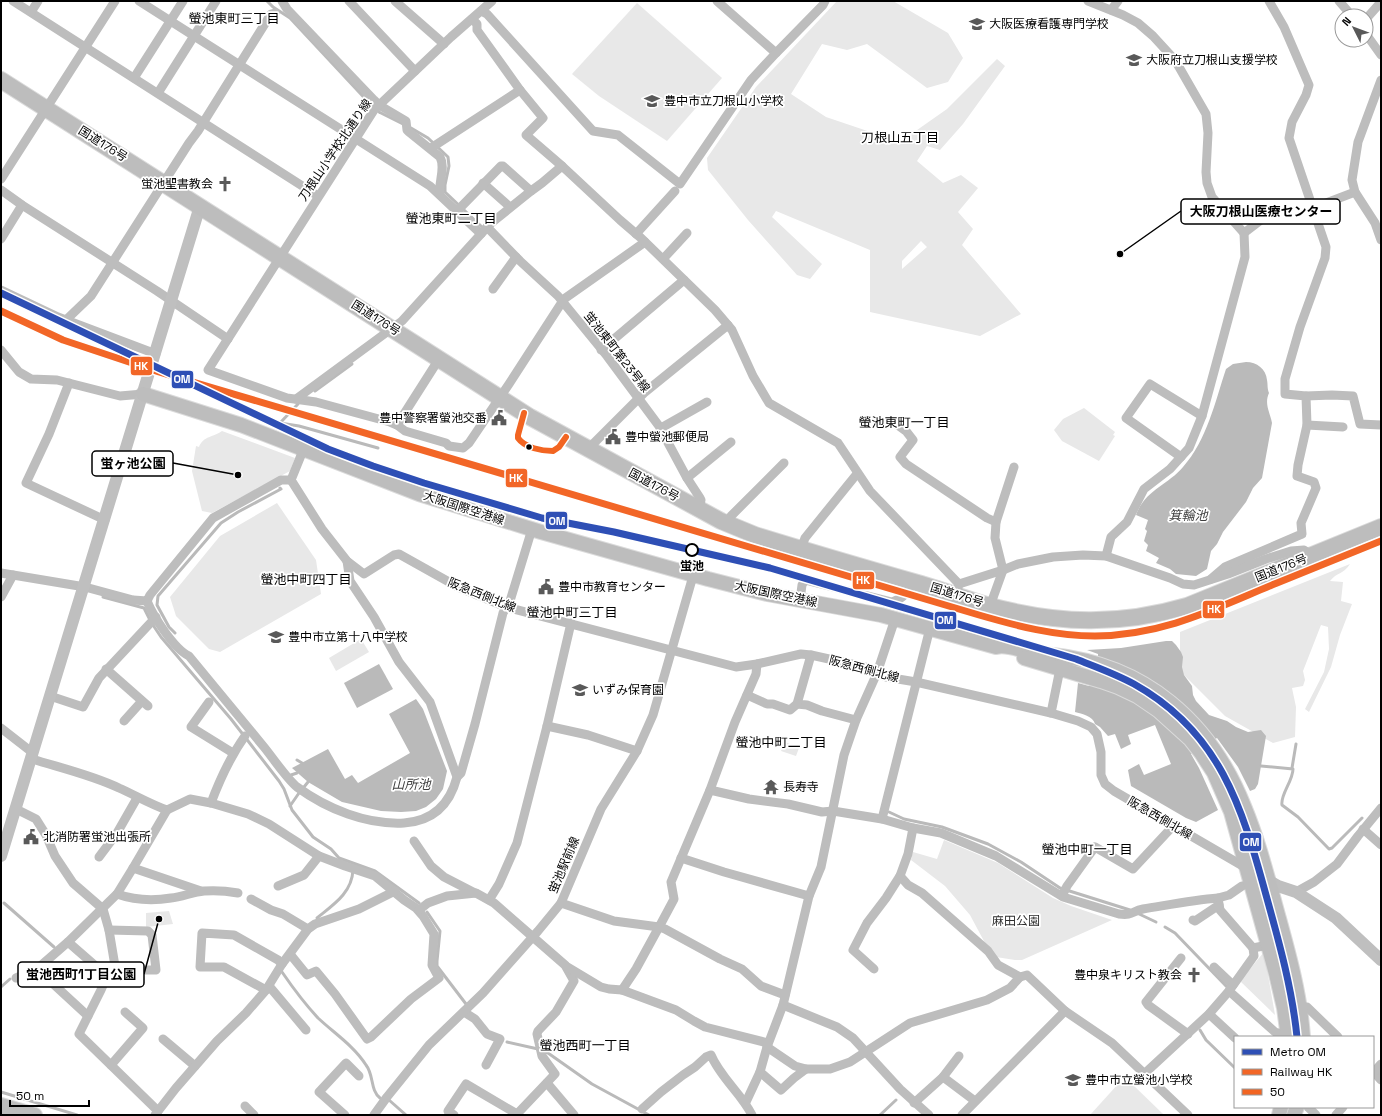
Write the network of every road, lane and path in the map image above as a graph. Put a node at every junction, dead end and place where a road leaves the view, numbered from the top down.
1 (13, 1) edge
2 (38, 1) edge
3 (115, 1) edge
4 (139, 1) edge
5 (183, 1) edge
6 (216, 1) edge
7 (282, 1) edge
8 (349, 1) edge
9 (395, 1) edge
10 (492, 1) edge
11 (717, 1) edge
12 (825, 1) edge
13 (1088, 1) edge
14 (1118, 1) edge
15 (1269, 1) edge
16 (1381, 2) edge
17 (1110, 10) junction
18 (1374, 10) edge
19 (481, 11) junction
20 (31, 12) junction
21 (275, 13) dead end
22 (472, 19) junction
23 (170, 21) junction
24 (194, 37) junction
25 (444, 44) junction
26 (1374, 45) edge
27 (86, 47) junction
28 (776, 53) junction
29 (1381, 55) edge
30 (239, 66) junction
31 (415, 71) junction
32 (134, 78) junction
33 (1, 80) edge
34 (1381, 80) edge
35 (520, 90) junction
36 (158, 93) junction
37 (379, 105) junction
38 (46, 109) junction
39 (203, 123) junction
40 (356, 140) junction
41 (434, 146) junction
42 (562, 166) junction
43 (1, 179) edge
44 (164, 183) junction
45 (483, 183) junction
46 (1, 190) edge
47 (531, 191) junction
48 (675, 191) dead end
49 (1355, 192) junction
50 (440, 194) junction
51 (318, 196) junction
52 (22, 205) junction
53 (200, 206) junction
54 (510, 207) junction
55 (459, 208) junction
56 (1313, 208) junction
57 (484, 231) junction
58 (687, 233) dead end
59 (1244, 233) junction
60 (636, 234) junction
61 (1, 239) edge
62 (1381, 240) edge
63 (645, 242) junction
64 (280, 257) junction
65 (516, 257) junction
66 (663, 259) junction
67 (112, 263) junction
68 (684, 280) junction
69 (493, 289) dead end
70 (1, 290) edge
71 (171, 301) junction
72 (562, 301) junction
73 (66, 320) junction
74 (728, 325) junction
75 (391, 328) junction
76 (228, 339) junction
77 (1, 350) edge
78 (601, 350) junction
79 (156, 354) junction
80 (439, 359) junction
81 (69, 383) junction
82 (143, 394) junction
83 (1306, 396) junction
84 (501, 398) junction
85 (639, 398) junction
86 (296, 400) junction
87 (707, 402) dead end
88 (1202, 416) junction
89 (895, 423) dead end
90 (397, 424) junction
91 (1307, 425) junction
92 (1381, 425) edge
93 (1343, 427) dead end
94 (661, 428) junction
95 (731, 442) dead end
96 (304, 448) junction
97 (588, 450) junction
98 (1181, 457) junction
99 (784, 463) dead end
100 (1014, 467) dead end
101 (856, 475) dead end
102 (687, 478) junction
103 (290, 480) junction
104 (699, 509) junction
105 (105, 520) junction
106 (996, 522) junction
107 (726, 523) junction
108 (1381, 527) edge
109 (532, 529) junction
110 (801, 549) junction
111 (1312, 555) junction
112 (1106, 556) junction
113 (347, 560) junction
114 (1003, 570) junction
115 (1, 572) edge
116 (13, 575) junction
117 (693, 576) junction
118 (1211, 580) junction
119 (913, 582) junction
120 (85, 587) junction
121 (957, 589) junction
122 (1, 598) edge
123 (800, 600) junction
124 (147, 601) junction
125 (990, 606) junction
126 (506, 607) junction
127 (156, 617) junction
128 (895, 619) junction
129 (571, 623) junction
130 (930, 628) junction
131 (996, 647) junction
132 (672, 650) junction
133 (811, 655) junction
134 (757, 664) junction
135 (106, 669) junction
136 (1060, 669) junction
137 (877, 673) junction
138 (916, 682) junction
139 (747, 695) junction
140 (50, 696) junction
141 (209, 702) dead end
142 (797, 704) junction
143 (1051, 713) junction
144 (856, 720) junction
145 (124, 721) dead end
146 (547, 726) junction
147 (1, 728) edge
148 (245, 736) dead end
149 (1204, 746) junction
150 (637, 751) junction
151 (233, 753) junction
152 (32, 756) junction
153 (457, 777) junction
154 (710, 790) junction
155 (137, 798) junction
156 (211, 803) junction
157 (1381, 808) edge
158 (16, 809) junction
159 (167, 810) junction
160 (833, 811) junction
161 (882, 819) junction
162 (1174, 825) junction
163 (913, 828) junction
164 (1363, 829) junction
165 (414, 842) dead end
166 (1381, 845) edge
167 (1, 856) edge
168 (319, 856) junction
169 (99, 857) dead end
170 (681, 858) junction
171 (133, 868) junction
172 (1248, 869) junction
173 (900, 876) junction
174 (1269, 881) junction
175 (278, 886) dead end
176 (1242, 886) dead end
177 (201, 891) junction
178 (238, 892) dead end
179 (395, 892) junction
180 (1064, 892) junction
181 (1296, 892) junction
182 (476, 893) junction
183 (116, 894) junction
184 (809, 896) junction
185 (250, 899) dead end
186 (489, 900) junction
187 (1219, 901) junction
188 (561, 903) junction
189 (103, 909) junction
190 (419, 910) junction
191 (1193, 920) dead end
192 (659, 927) junction
193 (308, 929) junction
194 (109, 930) junction
195 (533, 937) junction
196 (68, 942) junction
197 (1267, 942) junction
198 (1253, 948) junction
199 (290, 954) junction
200 (1181, 958) dead end
201 (1381, 960) edge
202 (282, 964) junction
203 (115, 966) junction
204 (565, 966) junction
205 (1214, 967) dead end
206 (1292, 968) junction
207 (36, 969) junction
208 (874, 969) dead end
209 (1276, 974) junction
210 (107, 976) junction
211 (1020, 977) junction
212 (16, 978) dead end
213 (574, 981) junction
214 (601, 987) junction
215 (268, 988) junction
216 (1231, 988) junction
217 (622, 990) junction
218 (785, 995) junction
219 (782, 1005) junction
220 (1300, 1007) junction
221 (1065, 1011) junction
222 (125, 1012) dead end
223 (464, 1012) junction
224 (1209, 1014) junction
225 (88, 1016) junction
226 (306, 1030) dead end
227 (1188, 1034) junction
228 (1285, 1036) edge
229 (1288, 1036) edge
230 (1303, 1036) edge
231 (1337, 1036) edge
232 (1234, 1037) edge
233 (163, 1039) dead end
234 (768, 1045) junction
235 (866, 1051) junction
236 (959, 1056) dead end
237 (111, 1065) junction
238 (486, 1065) dead end
239 (195, 1066) junction
240 (806, 1070) junction
241 (760, 1072) junction
242 (1144, 1074) junction
243 (359, 1076) dead end
244 (943, 1077) junction
245 (547, 1083) junction
246 (975, 1101) junction
247 (746, 1102) junction
248 (914, 1103) junction
249 (1, 1105) edge
250 (245, 1106) dead end
251 (642, 1109) dead end
252 (1, 1112) edge
253 (156, 1113) edge
254 (516, 1114) edge
255 (927, 1114) edge
256 (10, 1115) edge
257 (35, 1115) edge
258 (254, 1115) edge
259 (345, 1115) edge
260 (374, 1115) edge
261 (454, 1115) edge
262 (574, 1115) edge
263 (752, 1115) edge
264 (962, 1115) edge
265 (1188, 1115) edge

1 - 20 street
2 - 20 street
3 - 27 street
4 - 23 street, 蛍池東町第23号線
5 - 23 street
6 - 24 street
7 - 37 street
8 - 31 street
9 - 25 street
10 - 19 street, 刀根山小学校北通り線
11 - 28 street
12 - 28 street
13 - 17 street
14 - 17 street
15 - 56 street
16 - 18 street
17 - 59 street
19 - 22 street, 刀根山小学校北通り線
19 - 28 street
20 - 27 street
21 - 30 street
22 - 25 street, 刀根山小学校北通り線
22 - 35 street
23 - 24 street, 蛍池東町第23号線
23 - 32 street
24 - 30 street, 蛍池東町第23号線
24 - 36 street
25 - 31 street, 刀根山小学校北通り線
26 - 29 street
27 - 32 street
27 - 38 street
30 - 39 street
30 - 40 street, 蛍池東町第23号線
31 - 37 street, 刀根山小学校北通り線
32 - 36 street
33 - 38 highway, 国道176号
34 - 49 street
35 - 41 street
35 - 42 street
36 - 39 street
37 - 40 street, 刀根山小学校北通り線
37 - 41 street
38 - 43 street
38 - 44 highway, 国道176号
39 - 44 street
39 - 51 street
40 - 50 street, 蛍池東町第23号線
40 - 51 street, 刀根山小学校北通り線
41 - 50 street
42 - 47 street
42 - 60 street
44 - 53 highway, 国道176号
44 - 67 street
45 - 47 street
45 - 54 street
45 - 55 street
46 - 52 street
47 - 54 street
48 - 60 street
49 - 56 street
49 - 62 street
50 - 55 street, 蛍池東町第23号線
51 - 64 street, 刀根山小学校北通り線
52 - 61 street
52 - 67 street
53 - 64 highway, 国道176号
53 - 71 street
54 - 57 street
55 - 57 street, 蛍池東町第23号線
56 - 59 street
56 - 83 street
57 - 65 street, 蛍池東町第23号線
57 - 75 street
58 - 66 street
59 - 88 street
60 - 63 street
63 - 66 street
63 - 72 street
64 - 75 highway, 国道176号
64 - 76 street, 刀根山小学校北通り線
65 - 69 street
65 - 72 street, 蛍池東町第23号線
66 - 68 street
67 - 71 street
67 - 73 street
68 - 74 street
68 - 78 street
70 - 73 street
71 - 76 street
71 - 79 street
72 - 78 street, 蛍池東町第23号線
72 - 84 street
73 - 79 street
74 - 85 street
74 - 121 street
75 - 80 highway, 国道176号
75 - 86 street
76 - 86 street, 刀根山小学校北通り線
77 - 81 street
78 - 85 street, 蛍池東町第23号線
79 - 82 street
80 - 84 highway, 国道176号
80 - 90 street
81 - 82 street
81 - 105 street
82 - 96 main road, 大阪国際空港線
82 - 105 street
83 - 91 street
83 - 92 street
84 - 90 street
84 - 97 highway, 国道176号
85 - 94 street, 蛍池東町第23号線
85 - 97 street
86 - 90 street
87 - 94 street
88 - 98 street
88 - 98 street
89 - 106 street
91 - 93 street
91 - 118 street
94 - 102 street, 蛍池東町第23号線
95 - 102 street
96 - 103 street
96 - 109 main road, 大阪国際空港線
97 - 104 highway, 国道176号
98 - 112 street
99 - 107 street
100 - 106 street
101 - 110 street
102 - 104 street, 蛍池東町第23号線
103 - 113 street, 阪急西側北線
103 - 124 street
104 - 107 highway, 国道176号
105 - 120 street
106 - 114 street
107 - 110 highway, 国道176号
108 - 111 highway, 国道176号
109 - 117 main road, 大阪国際空港線
109 - 126 street
110 - 119 highway, 国道176号
111 - 118 street
111 - 125 highway, 国道176号
112 - 114 street
112 - 118 street
113 - 126 street, 阪急西側北線
113 - 153 street
114 - 121 street
114 - 125 street
115 - 116 street
116 - 120 street
116 - 122 street
117 - 123 main road, 大阪国際空港線
117 - 132 street, 蛍池駅前線
119 - 121 highway, 国道176号
119 - 123 street
120 - 124 street
120 - 140 street
121 - 125 highway, 国道176号
123 - 128 main road, 大阪国際空港線
124 - 127 street
126 - 129 street, 阪急西側北線
126 - 153 street
127 - 135 street
127 - 153 street
128 - 130 main road, 大阪国際空港線
128 - 137 street
129 - 132 street, 阪急西側北線
129 - 146 street
130 - 131 main road, 大阪国際空港線
130 - 138 street
131 - 136 main road, 大阪国際空港線
131 - 149 main road, 大阪国際空港線
132 - 134 street, 阪急西側北線
132 - 150 street, 蛍池駅前線
133 - 134 street, 阪急西側北線
133 - 137 street, 阪急西側北線
133 - 142 street
134 - 139 street
135 - 140 street
135 - 145 street
136 - 143 street
136 - 149 main road, 大阪国際空港線
137 - 138 street, 阪急西側北線
137 - 144 street
138 - 143 street, 阪急西側北線
138 - 161 street
139 - 142 street
139 - 154 street
140 - 152 street
141 - 151 street
142 - 144 street
143 - 162 street, 阪急西側北線
144 - 160 street
146 - 150 street
146 - 186 street
147 - 152 street
148 - 151 street
149 - 172 main road, 大阪国際空港線
149 - 174 main road, 大阪国際空港線
150 - 188 street, 蛍池駅前線
151 - 156 street
152 - 155 street
152 - 158 street
154 - 160 street
154 - 170 street
155 - 159 street
155 - 169 street
156 - 159 street
156 - 168 street
157 - 164 street
158 - 167 street
158 - 189 street
159 - 171 street
160 - 161 street
160 - 184 street
161 - 163 street
162 - 172 street, 阪急西側北線
162 - 180 street
163 - 173 street
163 - 180 street
164 - 166 street
164 - 181 street
165 - 182 street
168 - 175 street
168 - 179 street
170 - 184 street
170 - 192 street
171 - 177 street
171 - 183 street
172 - 174 street, 阪急西側北線
172 - 197 main road, 大阪国際空港線
173 - 208 street
173 - 211 street
174 - 181 street, 阪急西側北線
174 - 206 main road, 大阪国際空港線
176 - 187 street
177 - 178 street
177 - 183 street
179 - 190 street
179 - 193 street
180 - 187 street
181 - 201 street, 阪急西側北線
182 - 186 street
182 - 190 street
183 - 189 street
184 - 218 street
185 - 193 street
186 - 195 street
187 - 191 street
187 - 198 street
188 - 192 street
188 - 195 street, 蛍池駅前線
189 - 194 street
189 - 196 street
190 - 199 street
192 - 217 street
192 - 218 street
193 - 199 street
194 - 203 street
194 - 203 street
195 - 204 street
195 - 223 street, 蛍池駅前線
196 - 207 street
196 - 210 street
197 - 198 street
197 - 209 main road, 大阪国際空港線
198 - 216 street
199 - 202 street
200 - 227 street
202 - 215 street
202 - 215 street
203 - 210 street
204 - 213 street
204 - 214 street
205 - 216 street
206 - 209 street
206 - 220 main road, 大阪国際空港線
207 - 212 street
207 - 225 street
209 - 229 main road, 大阪国際空港線
210 - 225 street
211 - 221 street
211 - 235 street
213 - 214 street
213 - 245 street
214 - 217 street
215 - 226 street
215 - 239 street
216 - 224 street
216 - 228 street
217 - 234 street
218 - 219 street
219 - 234 street
219 - 235 street
220 - 230 main road, 大阪国際空港線
220 - 231 street
221 - 242 street
221 - 246 street
222 - 237 street
223 - 238 street
223 - 260 street, 蛍池駅前線
224 - 227 street
224 - 232 street
225 - 237 street
227 - 242 street
233 - 239 street
234 - 240 street
234 - 241 street
235 - 240 street
235 - 248 street
236 - 244 street
237 - 253 street
239 - 253 street
240 - 241 street
241 - 247 street
242 - 265 street
243 - 259 street
244 - 246 street
244 - 248 street
245 - 254 street
245 - 262 street
246 - 264 street
247 - 251 street
247 - 263 street
248 - 255 street
249 - 257 main road
250 - 258 street
252 - 256 highway
254 - 261 street

